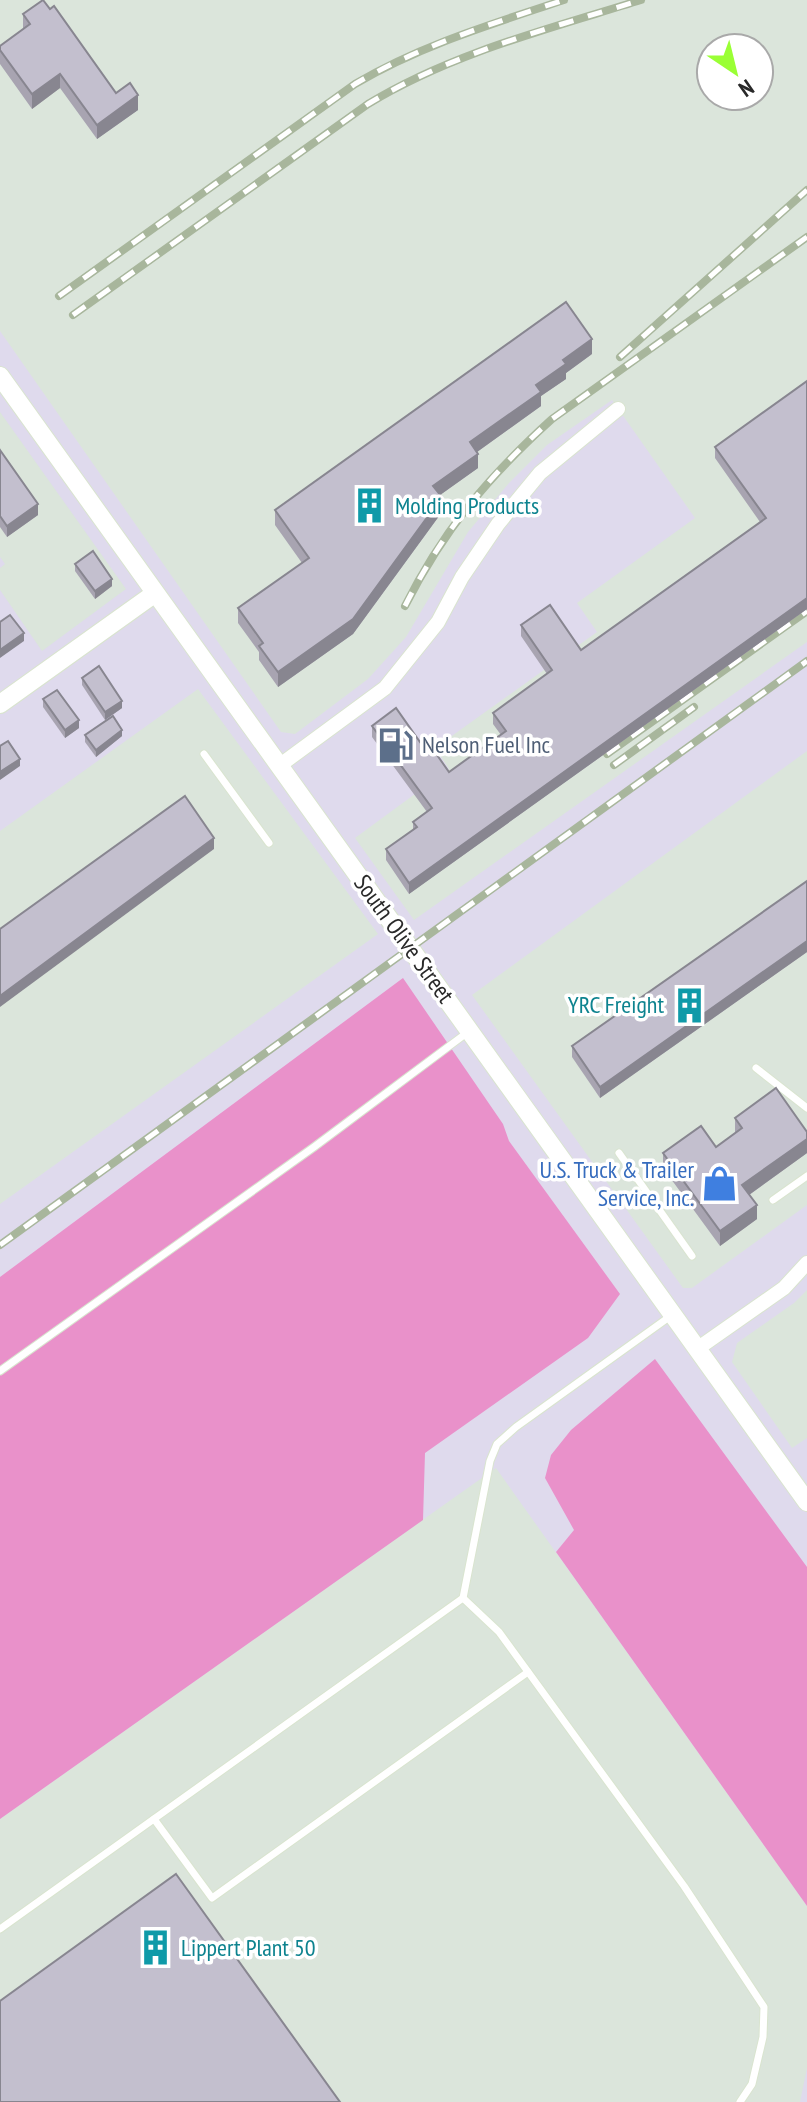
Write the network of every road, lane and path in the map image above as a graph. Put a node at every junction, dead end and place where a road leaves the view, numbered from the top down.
1 (0, 376) edge
2 (618, 409) dead end
3 (154, 594) junction
4 (0, 704) edge
5 (204, 754) dead end
6 (279, 766) junction
7 (269, 843) dead end
8 (469, 1030) junction
9 (756, 1068) dead end
10 (807, 1108) edge
11 (619, 1153) dead end
12 (807, 1176) edge
13 (773, 1200) dead end
14 (692, 1256) dead end
15 (807, 1263) edge
16 (672, 1315) junction
17 (697, 1349) junction
18 (0, 1371) edge
19 (807, 1502) edge
20 (463, 1598) junction
21 (528, 1672) junction
22 (154, 1819) junction
23 (0, 1929) edge
24 (740, 2102) edge

1 - 3 street, South Olive Street
2 - 6 street
3 - 4 street
3 - 6 street, South Olive Street
5 - 7 lane
6 - 8 street, South Olive Street
8 - 16 street, South Olive Street
8 - 18 lane
9 - 10 lane
11 - 14 lane
12 - 13 lane
15 - 17 street
16 - 17 street, South Olive Street
16 - 20 lane
17 - 19 street, South Olive Street
20 - 21 lane
20 - 22 lane
21 - 22 lane
21 - 24 lane
22 - 23 lane

